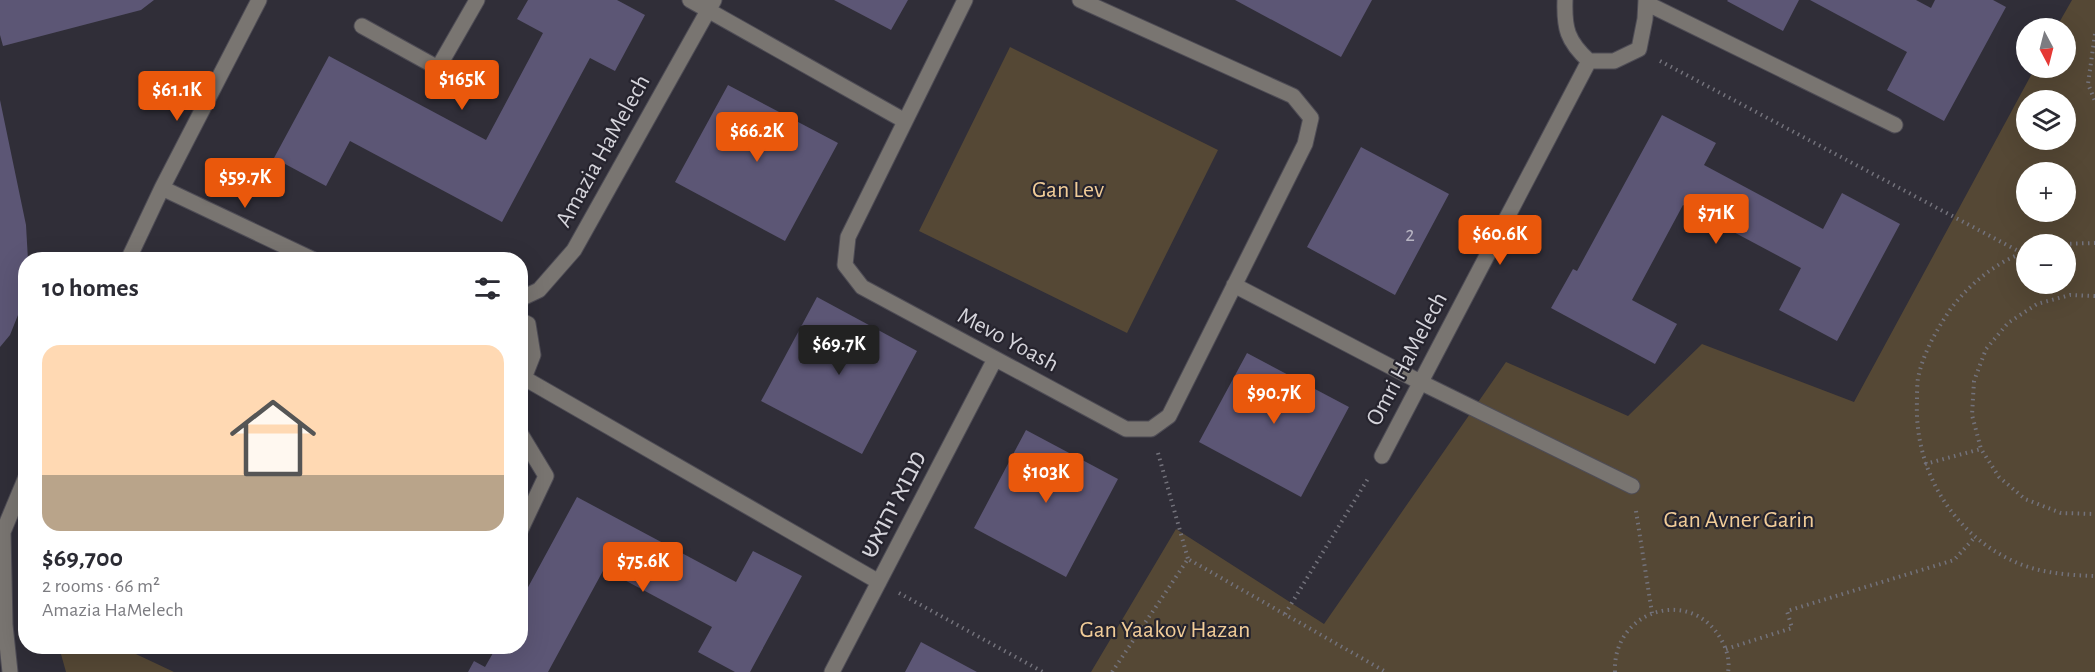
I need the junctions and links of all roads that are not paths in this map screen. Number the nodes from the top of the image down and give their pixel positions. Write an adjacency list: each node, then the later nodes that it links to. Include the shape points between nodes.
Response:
1 (258, 0): 13 (street)
2 (477, 0): 9 (street, via 438,68)
3 (690, 0): 8 (street)
4 (965, 0): 11 (street)
5 (1080, 0): 16 (street, via 1293,96 1311,118 1305,144)
6 (1565, 0): 10 (street, via 1564,24 1575,49)
7 (1646, 2): 10 (street, via 1639,49 1614,61); 12 (street)
8 (711, 5): 11 (street); 17 (street, Amazia HaMelech, via 574,250 539,290)
9 (362, 26)
10 (1589, 61): 22 (street, Omri HaMelech)
11 (905, 121): 19 (street, Mevo Yoash, via 848,237 845,265 862,287)
12 (1895, 126)
13 (162, 188): 14 (street); 15 (street)
14 (132, 252)
15 (297, 252)
16 (1234, 285): 19 (street, Mevo Yoash, via 1169,416 1151,429 1126,429); 22 (street)
17 (528, 295)
18 (528, 324): 20 (street, via 533,355)
19 (995, 359): 29 (street, מבוא יהואש)
20 (528, 366)
21 (528, 382): 29 (street)
22 (1420, 382): 24 (street, Omri HaMelech); 25 (street)
23 (528, 446): 27 (street, via 546,476)
24 (1382, 456)
25 (1632, 486)
26 (18, 495): 28 (street)
27 (528, 514)
28 (2, 531): 30 (street)
29 (879, 582): 31 (street, מבוא יהואש)
30 (10, 672)
31 (832, 672)

